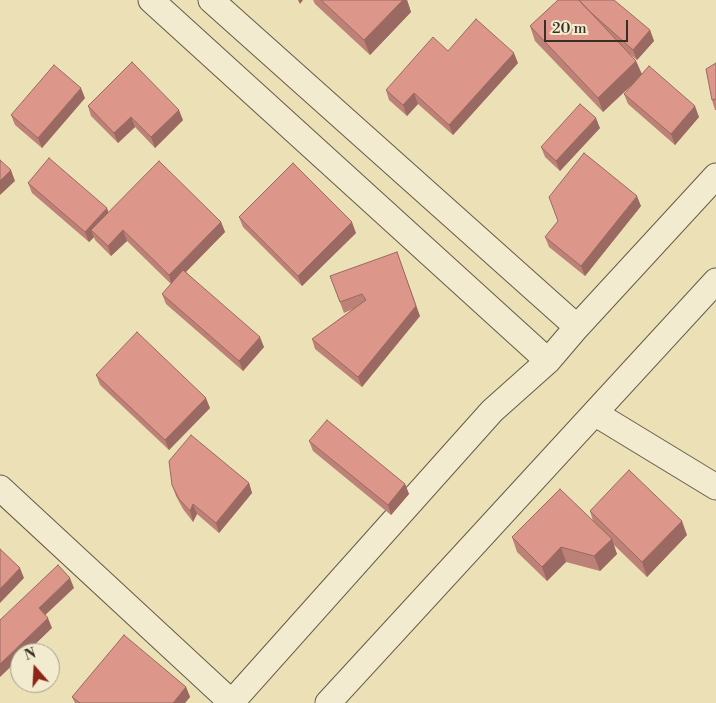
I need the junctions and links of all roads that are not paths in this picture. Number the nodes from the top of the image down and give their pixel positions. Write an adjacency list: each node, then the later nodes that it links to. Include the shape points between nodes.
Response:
1 (151, 0): 6 (street)
2 (211, 0): 5 (street)
3 (716, 176): 5 (street)
4 (716, 281): 7 (street)
5 (577, 327): 6 (street)
6 (548, 361): 10 (street, via 492,411)
7 (596, 414): 8 (street); 11 (street)
8 (716, 487)
9 (0, 488): 10 (street)
10 (231, 703)
11 (328, 703)

